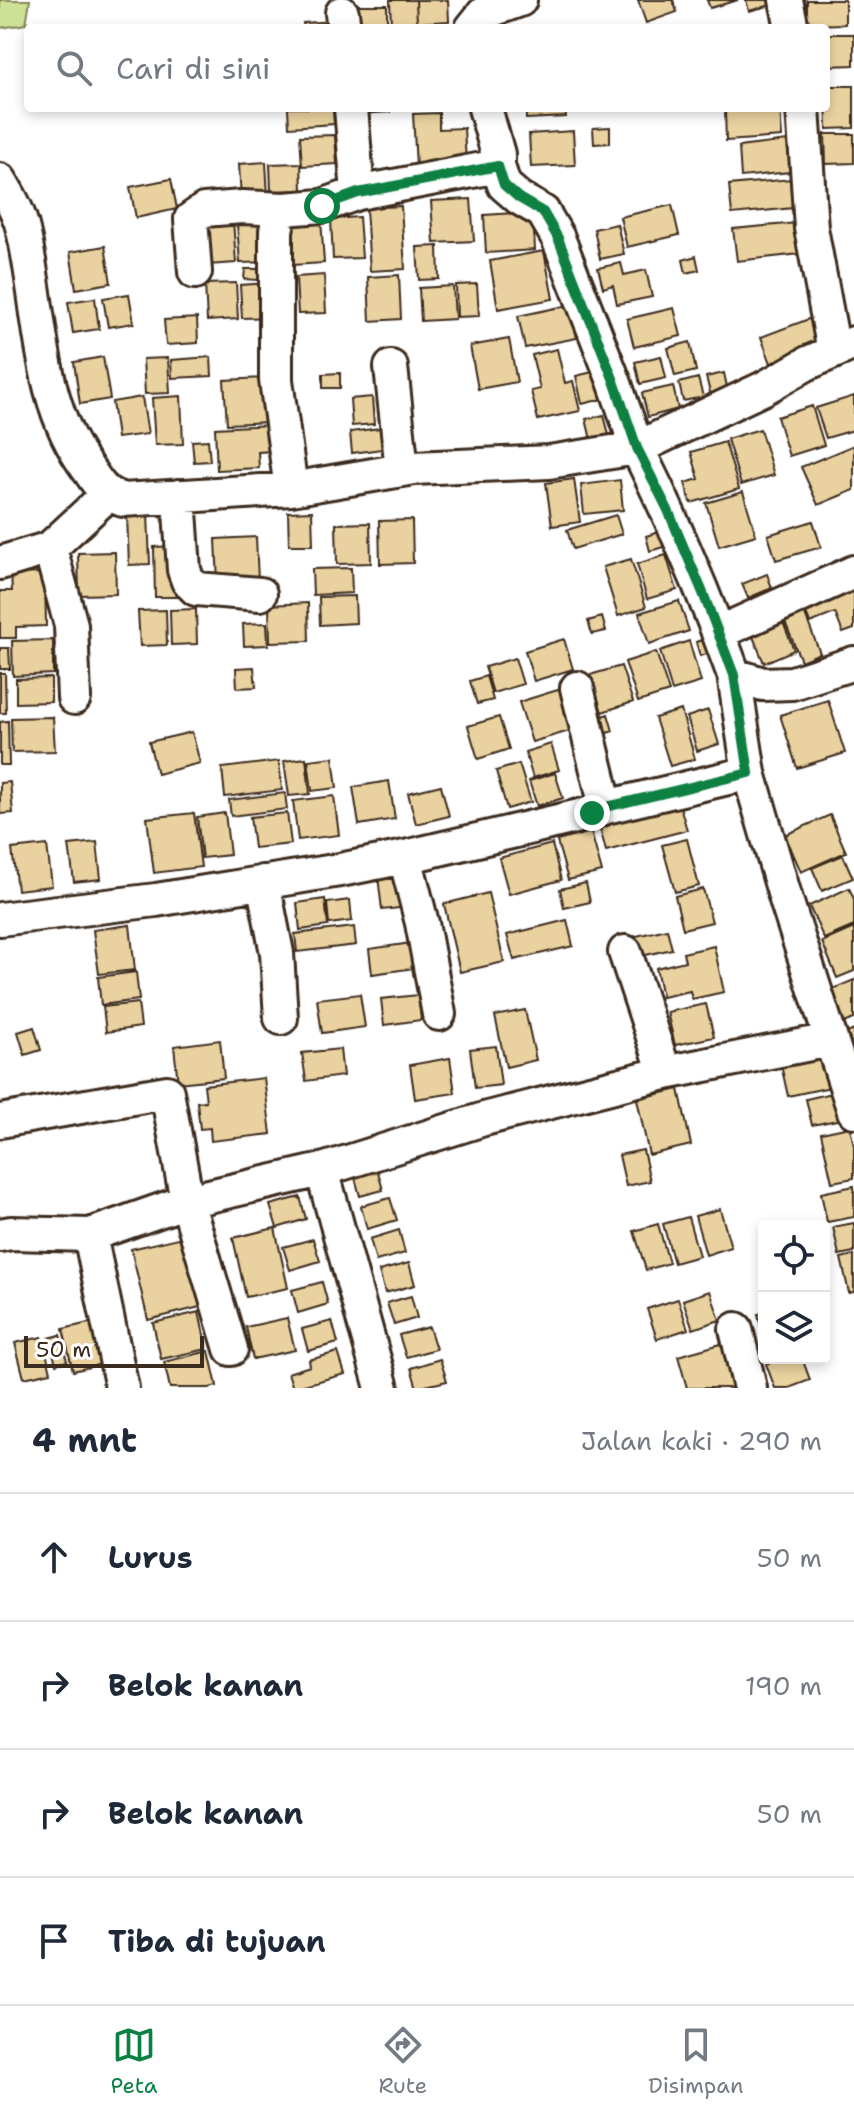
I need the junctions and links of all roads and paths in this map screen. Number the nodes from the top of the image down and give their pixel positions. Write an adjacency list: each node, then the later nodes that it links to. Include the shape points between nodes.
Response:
1 (520, 0): 3 (street, via 484,13)
2 (786, 0): 4 (street)
3 (475, 24)
4 (791, 24)
5 (351, 112): 10 (street)
6 (486, 112): 8 (street)
7 (803, 112): 13 (street, via 811,228)
8 (498, 166): 10 (street); 15 (street, via 504,185 543,212 558,238)
9 (0, 180): 18 (street, via 23,227 49,388 81,460)
10 (358, 193): 11 (street, via 322,206)
11 (284, 209): 12 (street, via 204,210 191,219); 17 (street, via 276,231 276,380)
12 (195, 272)
13 (844, 347): 15 (street)
14 (391, 367): 16 (street)
15 (637, 448): 16 (street, via 549,462); 24 (street)
16 (402, 470): 17 (street)
17 (291, 489): 19 (street)
18 (107, 495): 19 (street, via 123,500); 20 (street)
19 (179, 496): 23 (street, via 188,581 196,589)
20 (50, 548): 21 (street); 28 (street, via 71,625)
21 (0, 563)
22 (854, 572): 24 (street)
23 (260, 594)
24 (718, 633): 26 (street)
25 (854, 663): 26 (street, via 792,683 763,684)
26 (734, 675): 29 (street)
27 (577, 688): 30 (street)
28 (74, 698)
29 (749, 773): 30 (street); 37 (street)
30 (606, 807): 31 (street)
31 (405, 857): 32 (street); 35 (street)
32 (263, 882): 33 (street); 36 (street, via 277,953)
33 (0, 919)
34 (625, 952): 38 (street)
35 (439, 1014)
36 (281, 1018)
37 (830, 1040): 38 (street); 39 (street)
38 (665, 1073): 41 (street, via 484,1119)
39 (854, 1111)
40 (0, 1121): 42 (street, via 167,1092)
41 (322, 1170): 42 (street); 48 (street)
42 (187, 1201): 44 (street); 46 (street)
43 (0, 1235): 44 (street)
44 (90, 1235): 47 (street)
45 (736, 1329): 49 (street)
46 (231, 1349)
47 (122, 1388)
48 (382, 1388)
49 (750, 1388)

